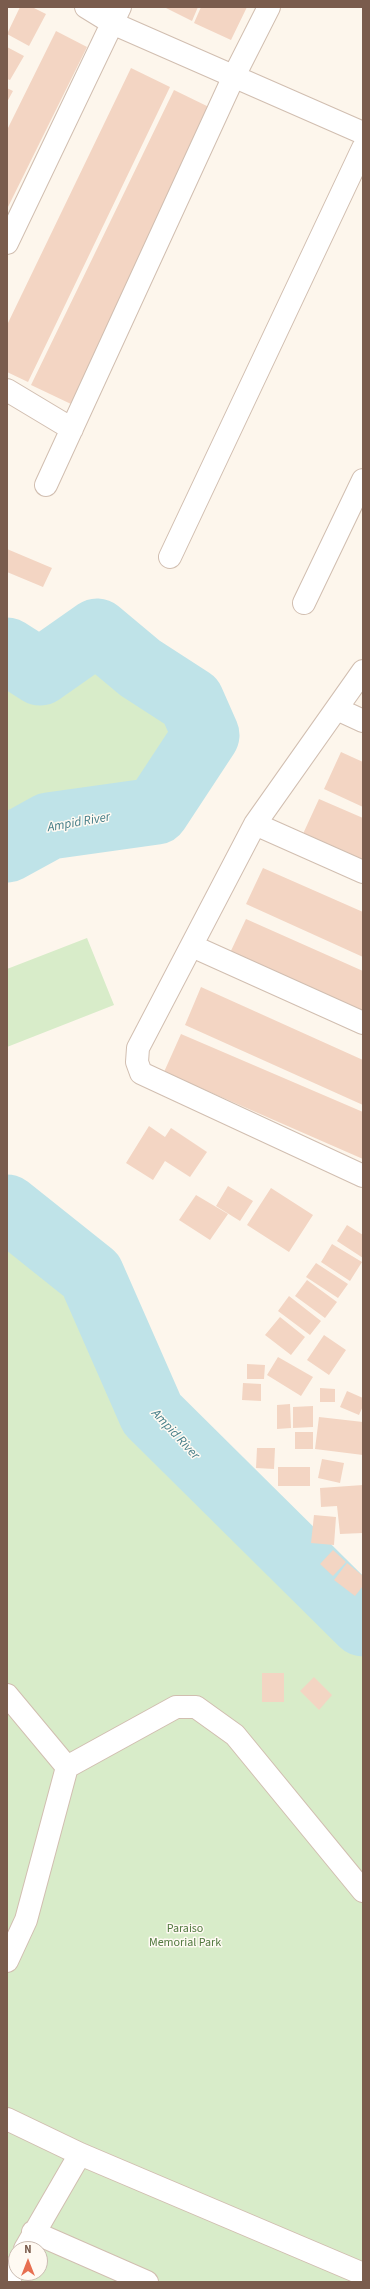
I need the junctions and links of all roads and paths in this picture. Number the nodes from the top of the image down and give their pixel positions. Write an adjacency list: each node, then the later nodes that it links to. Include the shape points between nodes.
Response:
1 (86, 7): 3 (street)
2 (269, 7): 4 (street)
3 (116, 15): 4 (street); 7 (street)
4 (234, 76): 5 (street); 9 (street)
5 (363, 133)
6 (363, 148): 12 (street)
7 (7, 244)
8 (7, 390): 9 (street)
9 (72, 429): 11 (street)
10 (363, 480): 13 (street)
11 (46, 485)
12 (170, 557)
13 (304, 603)
14 (363, 671): 15 (street)
15 (336, 709): 16 (street); 17 (street)
16 (363, 721)
17 (255, 824): 18 (street); 19 (street)
18 (363, 872)
19 (192, 946): 20 (street); 21 (street, via 138,1048 137,1062 141,1073)
20 (363, 1023)
21 (363, 1176)
22 (7, 1695): 23 (street)
23 (67, 1767): 24 (street, via 176,1707 196,1706 235,1735); 25 (street, via 26,1920)
24 (363, 1891)
25 (7, 1961)
26 (7, 2119): 27 (street)
27 (80, 2154): 28 (street); 29 (street)
28 (29, 2240): 30 (street)
29 (363, 2274)
30 (147, 2282)

